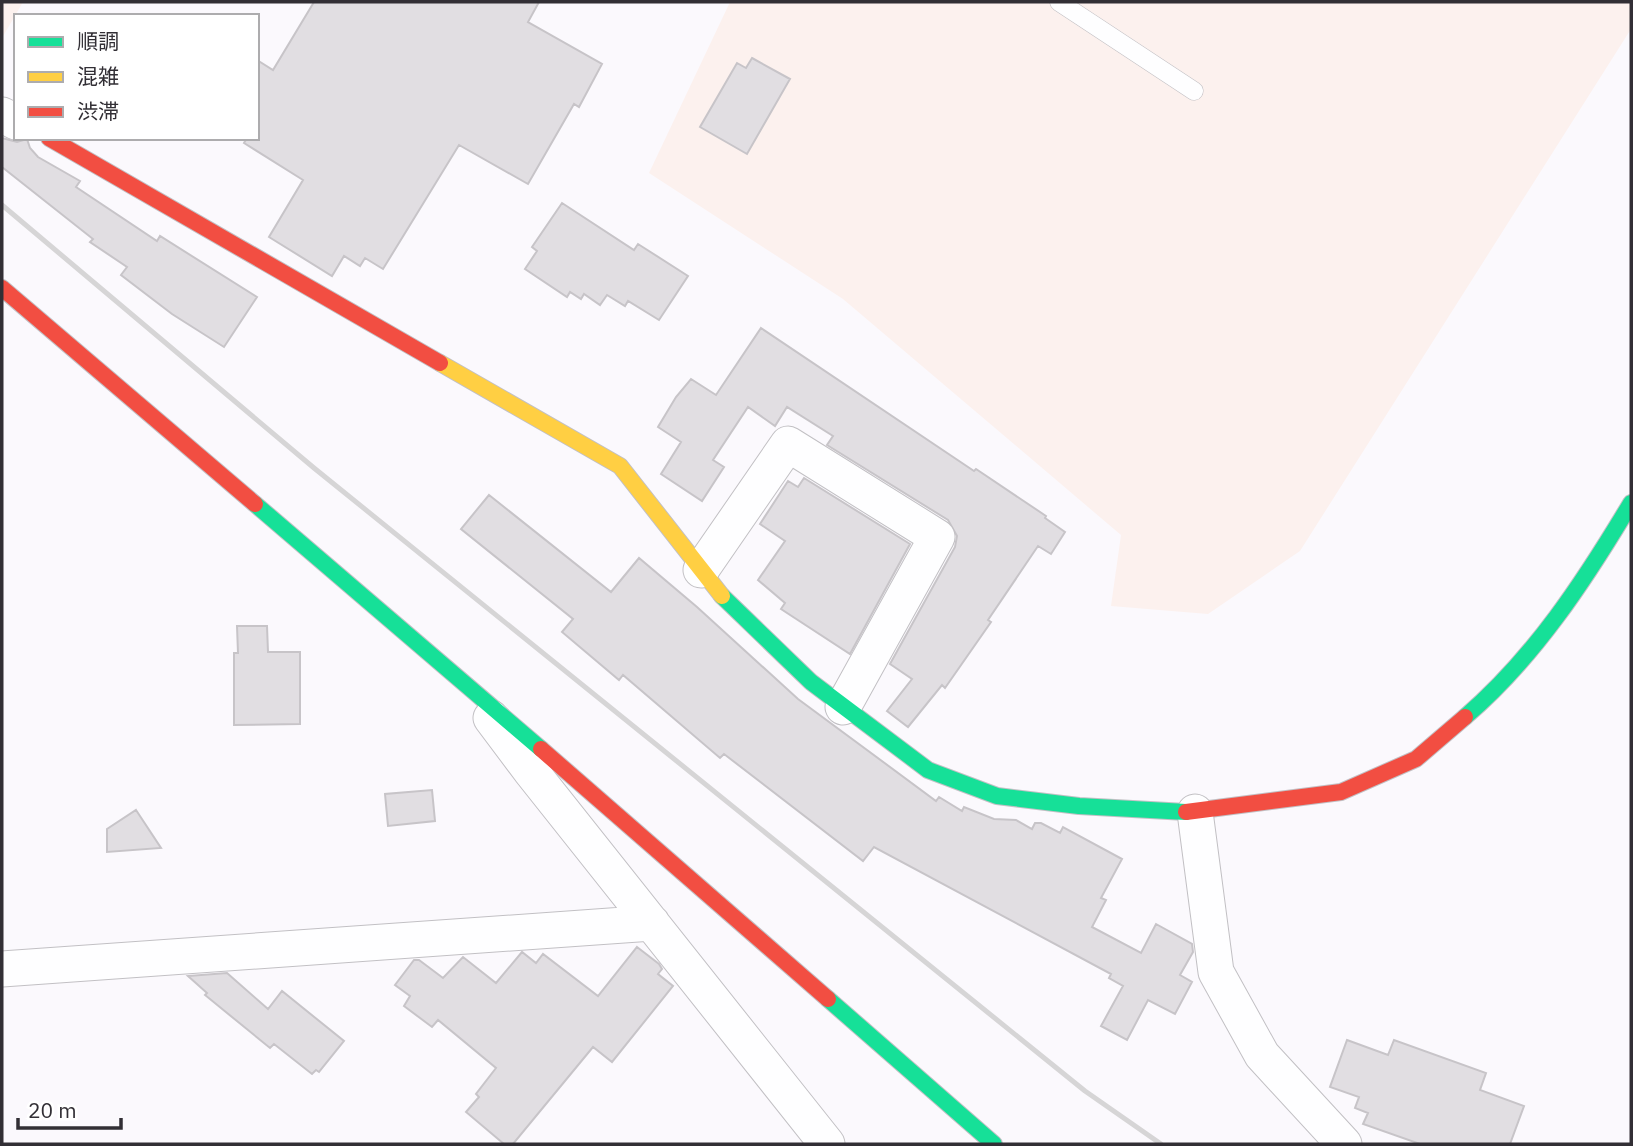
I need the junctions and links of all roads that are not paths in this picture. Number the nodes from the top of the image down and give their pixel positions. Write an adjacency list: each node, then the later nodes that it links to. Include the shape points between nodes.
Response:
1 (1059, 2): 2 (lane)
2 (1194, 92)
3 (52, 140): 6 (street, via 620,466)
4 (2, 288): 7 (street)
5 (1631, 503): 9 (street, via 1594,565 1532,649 1477,707 1416,760 1341,792)
6 (701, 570): 8 (street, via 724,599); 8 (street, via 788,444 937,537)
7 (467, 684): 10 (street); 13 (street)
8 (843, 707): 9 (street, via 928,770 997,796)
9 (1195, 812): 14 (street, via 1216,972 1262,1055)
10 (652, 923): 11 (street); 12 (street)
11 (2, 969)
12 (827, 1144)
13 (994, 1144)
14 (1344, 1144)

